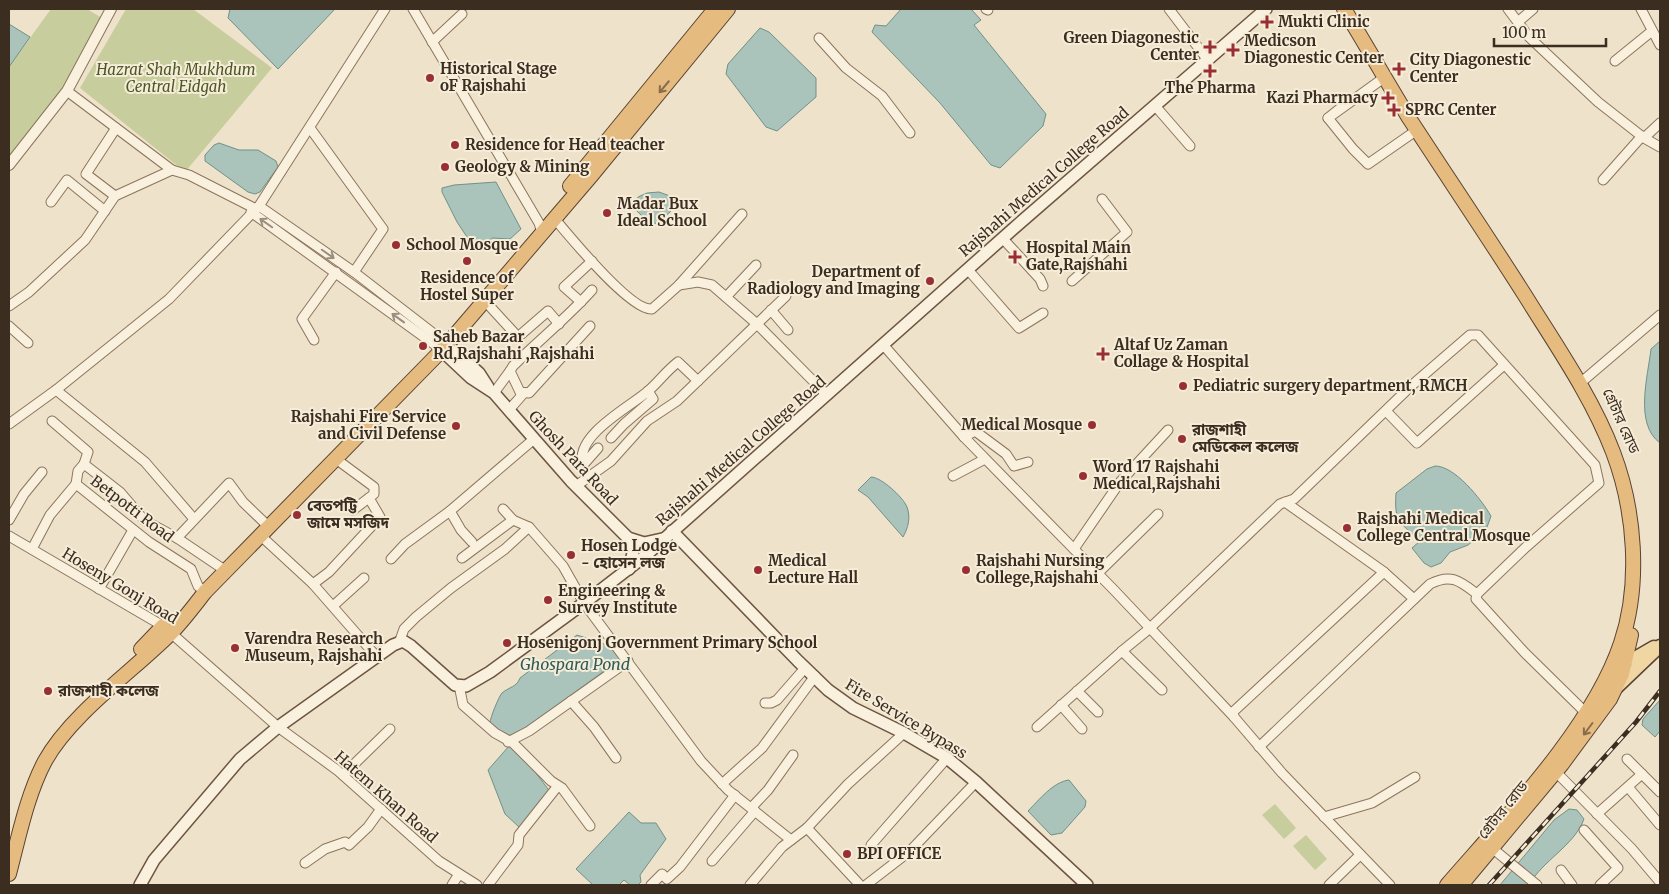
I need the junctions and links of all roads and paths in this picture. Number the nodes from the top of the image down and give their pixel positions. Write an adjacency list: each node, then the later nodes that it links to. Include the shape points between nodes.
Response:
1 (111, 9): 23 (street)
2 (384, 9): 27 (street)
3 (413, 9): 18 (street)
4 (715, 9): 44 (highway)
5 (728, 9): 43 (highway, one-way to 43)
6 (1169, 9): 20 (street)
7 (1266, 9): 20 (main road, Rajshahi Medical College Road)
8 (1271, 9): 24 (main road, Rajshahi Medical College Road)
9 (1344, 9): 22 (highway, গ্রেটার রোড)
10 (1353, 9): 22 (highway, গ্রেটার রোড)
11 (1508, 9): 15 (street)
12 (1534, 9): 15 (street)
13 (1641, 9): 16 (street)
14 (462, 14): 18 (street)
15 (1519, 21): 30 (street, via 1529,38 1591,96)
16 (1652, 31): 19 (street); 21 (street)
17 (819, 38): 29 (street, via 846,68 882,96)
18 (432, 42): 44 (street)
19 (1660, 45)
20 (1207, 59): 80 (main road, Rajshahi Medical College Road)
21 (1615, 61)
22 (1391, 84): 28 (highway, গ্রেটার রোড); 28 (street, via 1348,102 1328,118 1368,164); 39 (highway, গ্রেটার রোড)
23 (67, 91): 26 (street); 33 (street)
24 (1157, 108): 31 (street); 45 (main road, Rajshahi Medical College Road)
25 (1660, 123): 30 (street)
26 (116, 128): 34 (street); 36 (street, via 86,174)
27 (310, 128): 40 (street); 49 (street, via 383,229)
28 (1418, 130): 39 (highway, গ্রেটার রোড)
29 (910, 133)
30 (1643, 137): 32 (street); 35 (street)
31 (1190, 146)
32 (1660, 147)
33 (9, 164)
34 (172, 170): 36 (street); 40 (street, via 190,175)
35 (1602, 180)
36 (114, 196): 41 (street)
37 (1102, 200): 51 (street, via 1127,232)
38 (51, 202): 41 (street, via 67,180)
39 (1468, 203): 69 (highway, গ্রেটার রোড)
40 (255, 209): 48 (street, one-way to 40); 49 (street, one-way to 49); 77 (street, via 169,298)
41 (105, 211): 59 (street, via 85,240 29,292)
42 (742, 214): 52 (street)
43 (554, 219): 44 (highway); 46 (street)
44 (540, 228): 57 (highway); 71 (highway)
45 (1005, 242): 50 (main road, Rajshahi Medical College Road); 53 (street)
46 (592, 261): 52 (street, via 634,302 647,310); 58 (street, via 564,287)
47 (756, 265): 56 (street)
48 (336, 272): 68 (street, via 302,319); 71 (street, one-way to 48)
49 (354, 272): 71 (street)
50 (970, 272): 61 (street, via 1019,328); 72 (main road, Rajshahi Medical College Road)
51 (1072, 281)
52 (679, 285): 56 (street, via 712,284)
53 (1043, 286)
54 (592, 290): 58 (street)
55 (786, 296): 60 (street)
56 (726, 297): 64 (street)
57 (484, 300): 63 (street, via 518,337 548,311); 71 (highway)
58 (581, 302): 63 (street)
59 (9, 306)
60 (771, 310): 64 (street); 67 (street)
61 (1043, 313)
62 (1660, 314): 76 (street)
63 (559, 324): 74 (street)
64 (757, 324): 75 (street); 80 (street)
65 (9, 326): 70 (street)
66 (590, 326): 79 (street, via 542,381 529,393)
67 (788, 330)
68 (314, 340)
69 (1556, 340): 76 (highway, গ্রেটার রোড); 141 (highway, গ্রেটার রোড, via 1613,453 1628,507 1632,544 1631,592 1626,628)
70 (28, 343)
71 (441, 347): 81 (main road, Ghosh Para Road, via 479,373); 91 (highway)
72 (886, 348): 87 (street); 112 (main road, Rajshahi Medical College Road)
73 (1504, 365): 83 (street, via 1478,335 1470,335); 83 (street, via 1417,443); 128 (street, via 1595,465 1598,483)
74 (510, 371): 79 (street); 81 (street)
75 (698, 380): 78 (street, via 678,362); 98 (street, via 677,401 647,421 611,462)
76 (1585, 380): 140 (highway, গ্রেটার রোড, via 1618,447 1633,500 1639,584)
77 (56, 390): 85 (street); 105 (street, via 146,462)
78 (648, 392): 88 (street, via 653,399); 90 (street, via 592,436 581,454 583,465)
79 (522, 394): 82 (street)
80 (827, 395): 112 (main road, Rajshahi Medical College Road)
81 (493, 396): 82 (main road, Ghosh Para Road)
82 (509, 410): 89 (main road, Ghosh Para Road)
83 (1386, 411): 100 (street, via 1300,494)
84 (52, 421): 94 (street, via 88,452)
85 (9, 424)
86 (1168, 430): 117 (street, via 1120,482)
87 (964, 437): 92 (street); 93 (street, via 975,431 1006,454 1014,466)
88 (611, 438)
89 (534, 439): 98 (main road, Ghosh Para Road); 103 (street)
90 (598, 448)
91 (336, 459): 99 (street, via 374,487 374,494); 110 (highway)
92 (985, 459): 96 (street); 117 (street)
93 (1028, 462)
94 (84, 464): 97 (street, Betpotti Road, via 78,472); 113 (street, via 120,492 144,520)
95 (42, 472): 106 (street)
96 (952, 476)
97 (76, 484): 109 (street, Betpotti Road); 116 (street, via 50,515)
98 (576, 486): 114 (main road, Ghosh Para Road)
99 (369, 498): 102 (street); 125 (street, via 380,518)
100 (1285, 502): 122 (street); 133 (street)
101 (503, 509): 107 (street)
102 (353, 510)
103 (450, 512): 115 (street); 119 (street, via 405,544)
104 (1158, 514): 123 (street)
105 (194, 519): 110 (street, via 229,483); 113 (street)
106 (9, 520)
107 (513, 520): 108 (street); 118 (street)
108 (529, 527): 130 (street, via 563,566); 135 (street, via 506,549 416,617 404,629)
109 (133, 530): 126 (street); 127 (street, Betpotti Road, via 191,568 198,586)
110 (265, 531): 121 (highway); 125 (street)
111 (9, 536): 116 (street, Hoseny Gonj Road)
112 (669, 536): 114 (main road, Ghosh Para Road, via 640,543); 120 (main road); 142 (main road, Fire Service Bypass)
113 (177, 538): 121 (street)
114 (628, 538): 120 (main road, via 633,553)
115 (472, 542)
116 (32, 549): 126 (street, Hoseny Gonj Road)
117 (1074, 549): 123 (street)
118 (462, 558)
119 (391, 559)
120 (629, 569): 130 (main road)
121 (226, 571): 127 (highway)
122 (1384, 572): 129 (street); 154 (street, via 1233,712)
123 (1098, 573): 133 (street)
124 (364, 578): 131 (street)
125 (314, 584): 131 (street)
126 (100, 589): 132 (street, Hoseny Gonj Road)
127 (206, 592): 132 (highway)
128 (1477, 594): 129 (street, via 1449,578 1430,584); 153 (street, via 1476,599 1525,653)
129 (1414, 599): 161 (street)
130 (584, 603): 139 (street); 145 (main road, via 490,672 466,686)
131 (333, 606): 138 (street)
132 (168, 629): 155 (street, Hoseny Gonj Road); 187 (highway, via 45,747 32,774); 192 (highway, via 59,741 46,760 22,823)
133 (1149, 629): 137 (street); 154 (street)
134 (1660, 642): 140 (main road)
135 (399, 643): 138 (main road); 145 (main road, via 411,646)
136 (1660, 646): 146 (main road)
137 (1122, 650): 147 (street); 148 (street)
138 (376, 656): 155 (main road)
139 (628, 661): 149 (street); 171 (street, via 681,737)
140 (1626, 661): 141 (main road); 146 (highway, গ্রেটার রোড)
141 (1612, 664): 144 (highway, গ্রেটার রোড)
142 (805, 668): 143 (main road, Fire Service Bypass); 150 (street, via 776,700)
143 (815, 676): 159 (main road, Fire Service Bypass, via 852,708); 171 (street, via 762,748)
144 (1603, 681): 146 (main road, via 1608,688); 153 (highway, গ্রেটার রোড)
145 (459, 685): 160 (street, via 463,705)
146 (1616, 689): 166 (highway, গ্রেটার রোড, one-way to 166)
147 (1162, 690)
148 (1077, 691): 151 (street); 152 (street)
149 (571, 701): 160 (street); 163 (street)
150 (765, 703)
151 (1061, 706): 156 (street); 157 (street)
152 (1098, 712)
153 (1586, 713): 209 (highway, গ্রেটার রোড, via 1548,764)
154 (1234, 717): 161 (street)
155 (278, 727): 168 (street, Hatem Khan Road); 198 (main road, via 240,759 154,860)
156 (1036, 727)
157 (1082, 728)
158 (390, 729): 168 (street)
159 (904, 733): 164 (main road, Fire Service Bypass); 182 (street, via 848,784)
160 (508, 742): 173 (street, via 513,743)
161 (1259, 747): 179 (street)
162 (793, 755): 177 (street)
163 (616, 758)
164 (947, 758): 170 (main road, Fire Service Bypass); 185 (street)
165 (1627, 759): 167 (street)
166 (1555, 772): 178 (street); 186 (highway, গ্রেটার রোড)
167 (1642, 774): 172 (street); 174 (street)
168 (343, 775): 176 (street, Hatem Khan Road)
169 (1415, 777): 179 (street, via 1372,803)
170 (976, 782): 205 (street, via 910,851); 206 (main road, Fire Service Bypass)
171 (722, 784): 175 (street)
172 (1628, 786): 178 (street); 180 (street)
173 (557, 787): 181 (street, via 562,788); 201 (street, via 519,835 518,845)
174 (1660, 792)
175 (735, 796): 177 (street); 202 (street, via 680,866 667,879 662,874)
176 (381, 809): 190 (street, via 349,845 345,842 324,849); 193 (street, Hatem Khan Road, via 439,861)
177 (753, 809): 184 (street); 189 (street)
178 (1598, 814): 194 (street)
179 (1324, 817): 188 (street)
180 (1660, 825)
181 (590, 826)
182 (807, 828): 184 (street); 204 (street)
183 (1584, 830): 197 (street, via 1618,868)
184 (791, 840): 203 (street, via 763,867)
185 (871, 845)
186 (1492, 848): 196 (highway, গ্রেটার রোড); 210 (street)
187 (9, 849)
188 (1360, 855): 195 (street); 208 (street)
189 (712, 861)
190 (304, 863)
191 (1561, 870): 211 (street)
192 (9, 874)
193 (459, 874): 199 (street); 200 (street, Hatem Khan Road)
194 (1658, 876)
195 (1339, 881): 207 (street)
196 (1466, 883)
197 (1604, 884)
198 (140, 885)
199 (452, 885)
200 (477, 885)
201 (488, 885)
202 (651, 885)
203 (750, 885)
204 (860, 885)
205 (866, 885)
206 (1087, 885)
207 (1329, 885)
208 (1390, 885)
209 (1447, 885)
210 (1537, 885)
211 (1572, 885)

